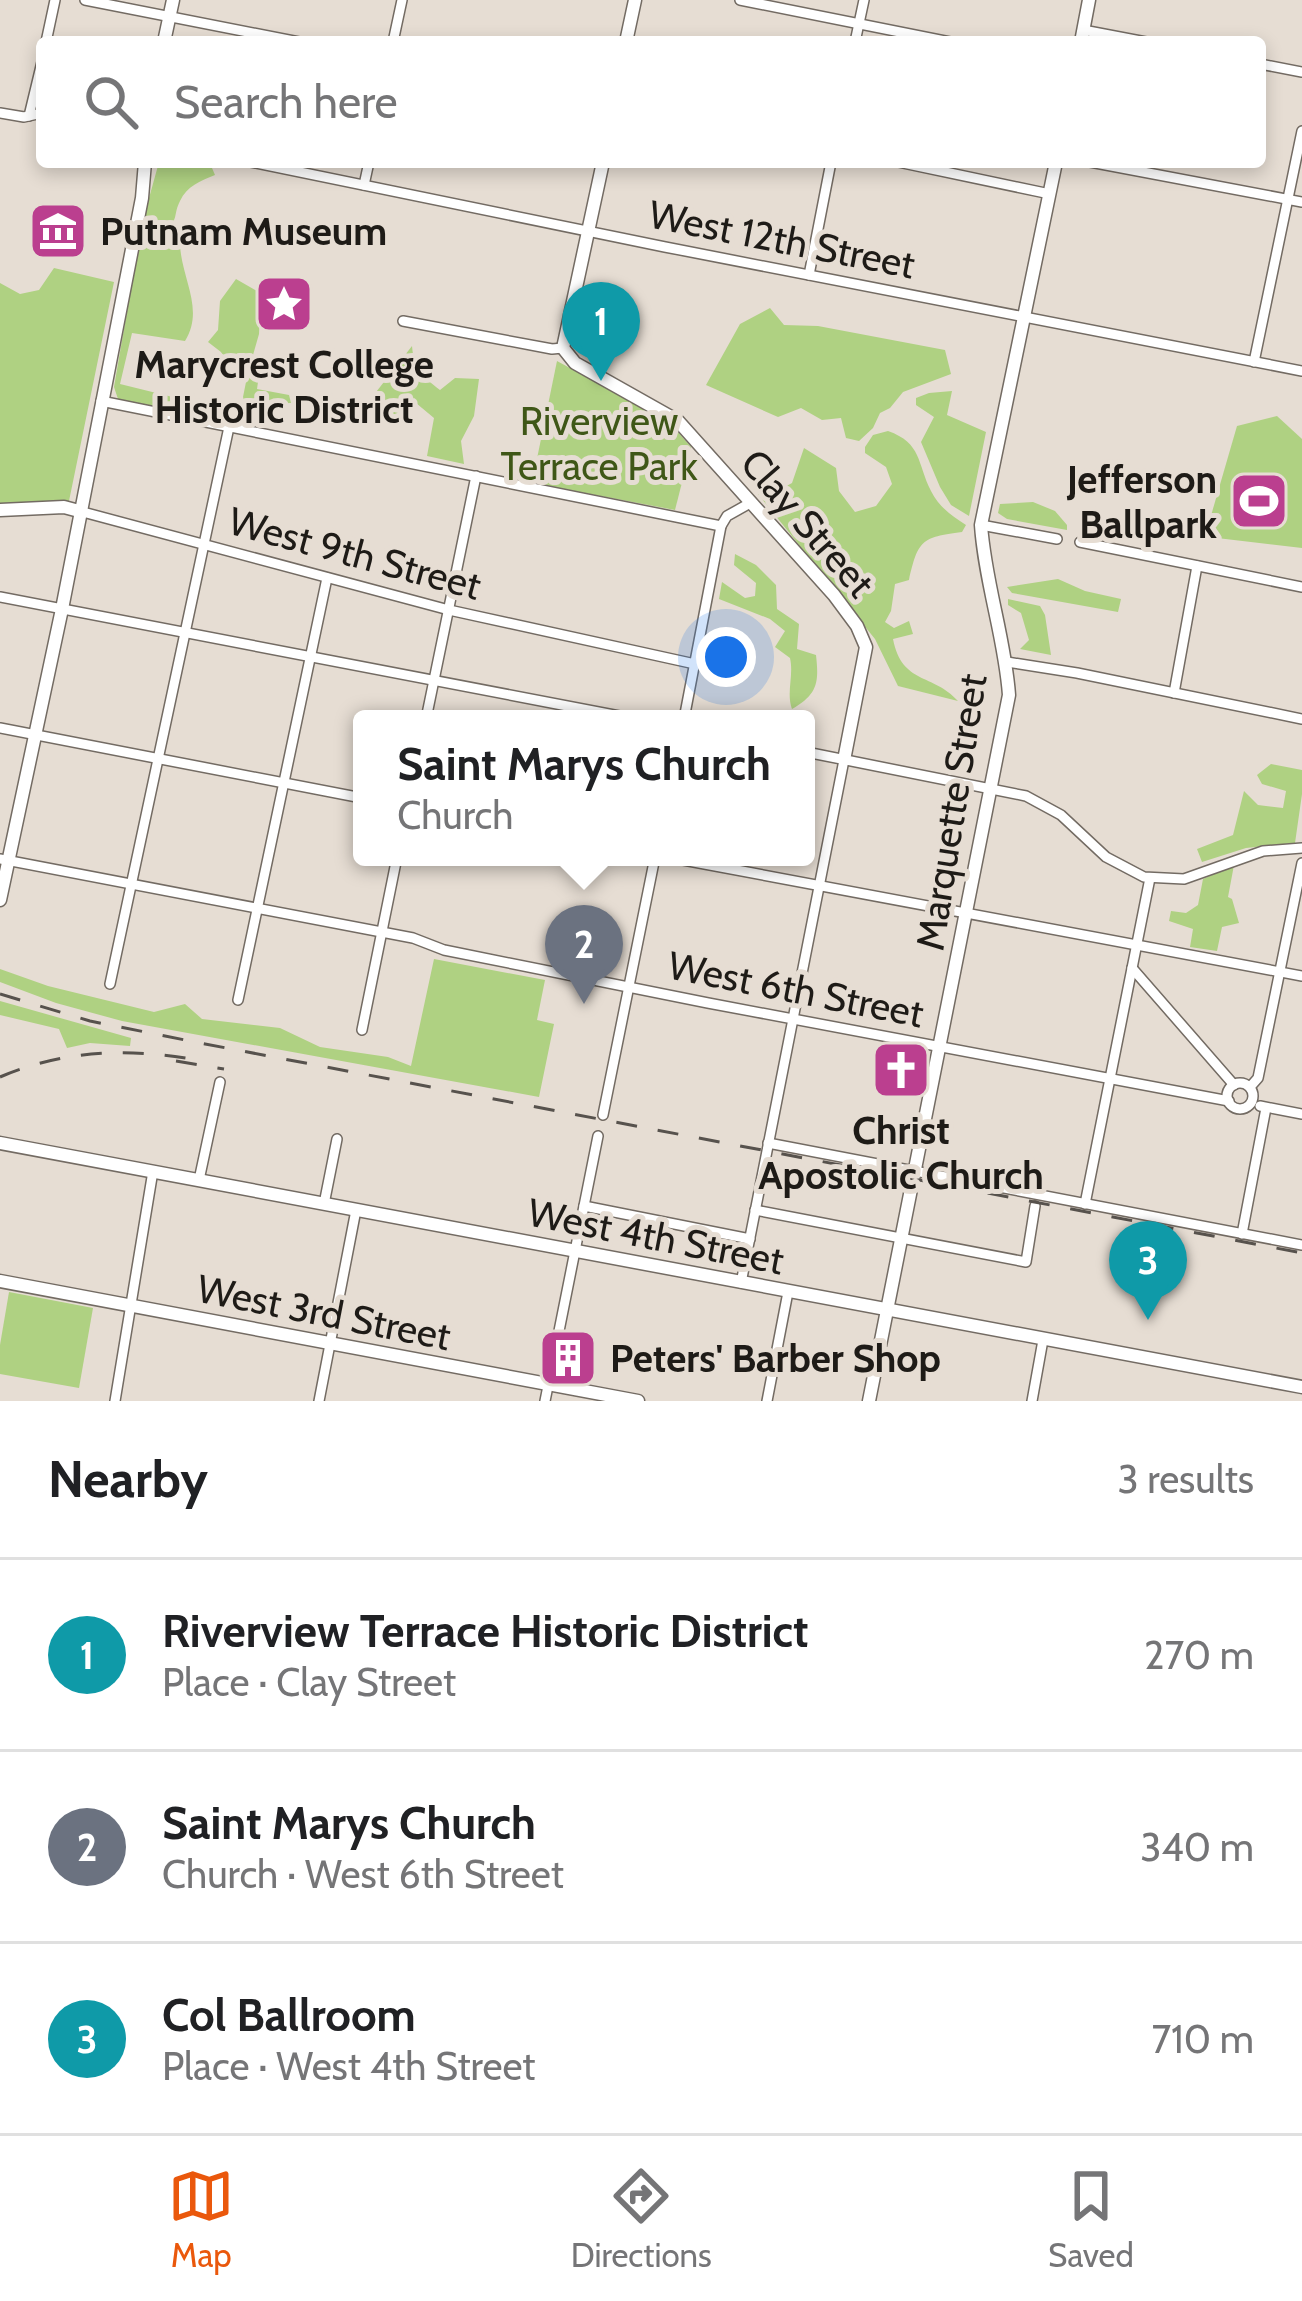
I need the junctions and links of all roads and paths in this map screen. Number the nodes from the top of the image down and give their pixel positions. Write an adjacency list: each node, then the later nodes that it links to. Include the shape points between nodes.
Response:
1 (55, 0): 11 (street)
2 (85, 0): 9 (street)
3 (173, 0): 9 (main road)
4 (402, 0): 14 (street)
5 (634, 0): 15 (main road)
6 (740, 0): 10 (street)
7 (864, 0): 10 (street)
8 (1089, 0): 18 (main road)
9 (170, 17): 12 (main road); 13 (street)
10 (859, 24): 16 (street); 17 (street)
11 (47, 36)
12 (165, 36)
13 (268, 36)
14 (394, 36)
15 (627, 36)
16 (856, 36)
17 (920, 36)
18 (1082, 36)
19 (1266, 65): 20 (street)
20 (1302, 72)
21 (36, 97): 24 (street)
22 (0, 113): 24 (street)
23 (36, 114): 24 (street)
24 (28, 116)
25 (1302, 131): 36 (street)
26 (144, 168): 45 (main road)
27 (280, 168): 34 (street, West 12th Street)
28 (368, 168): 34 (street)
29 (603, 168): 38 (main road)
30 (830, 168): 39 (street)
31 (926, 168): 35 (street)
32 (1056, 168): 35 (main road, Marquette Street)
33 (1121, 168): 36 (street)
34 (364, 185): 38 (street, West 12th Street)
35 (1050, 194): 40 (main road, Marquette Street)
36 (1288, 200): 37 (street); 43 (street)
37 (1302, 202)
38 (589, 230): 39 (street, West 12th Street); 42 (main road)
39 (809, 275): 40 (street, West 12th Street)
40 (1024, 317): 43 (street, West 12th Street); 51 (main road, Marquette Street)
41 (403, 321): 42 (street, Clay Street)
42 (563, 348): 48 (main road, Clay Street, via 678,421)
43 (1254, 362): 44 (street, West 12th Street)
44 (1302, 371)
45 (101, 401): 46 (street); 50 (main road)
46 (229, 427): 47 (street); 55 (street)
47 (476, 476): 52 (street); 61 (street)
48 (752, 502): 52 (street); 76 (main road, Clay Street, via 864,640)
49 (0, 510): 50 (main road, West 9th Street)
50 (79, 511): 55 (street, West 9th Street); 60 (main road)
51 (981, 525): 53 (street); 64 (main road, Marquette Street)
52 (721, 526): 65 (street)
53 (1057, 539)
54 (1080, 542): 56 (street)
55 (205, 545): 57 (street, West 9th Street); 62 (street)
56 (1197, 566): 58 (street); 67 (street)
57 (327, 578): 61 (street, West 9th Street); 63 (street)
58 (1302, 587)
59 (0, 597): 60 (street)
60 (62, 609): 62 (street); 73 (main road)
61 (449, 610): 65 (street, West 9th Street); 66 (street)
62 (186, 633): 63 (street); 75 (street)
63 (310, 658): 66 (street); 77 (street)
64 (1007, 662): 67 (street); 78 (main road, Marquette Street, via 1009,695)
65 (695, 664): 70 (street)
66 (434, 682): 68 (street); 69 (street)
67 (1174, 693): 71 (street)
68 (429, 710)
69 (585, 710)
70 (686, 710)
71 (1302, 719)
72 (0, 728): 73 (street)
73 (35, 734): 75 (street); 81 (main road)
74 (815, 754): 76 (street)
75 (159, 759): 77 (street); 87 (street)
76 (844, 760): 78 (street); 88 (street)
77 (284, 782): 79 (street); 90 (street)
78 (991, 789): 86 (street, via 1061,815 1106,857); 91 (main road, Marquette Street)
79 (353, 795)
80 (1302, 848): 86 (street, via 1263,851 1184,879)
81 (4, 860): 87 (street, West 6th Street); 89 (main road)
82 (1302, 863): 95 (street)
83 (395, 866): 92 (street)
84 (653, 866): 98 (street)
85 (714, 866): 88 (street)
86 (1150, 878): 93 (street)
87 (133, 884): 90 (street, West 6th Street); 97 (street)
88 (819, 886): 91 (street); 100 (street)
89 (0, 900)
90 (257, 908): 92 (street, West 6th Street); 99 (street)
91 (967, 914): 93 (street); 102 (main road, Marquette Street)
92 (382, 932): 98 (street, West 6th Street); 101 (street)
93 (1136, 945): 94 (street); 95 (street)
94 (1132, 968): 103 (street); 105 (street)
95 (1280, 972): 96 (street); 106 (street)
96 (1302, 976)
97 (110, 984)
98 (629, 987): 100 (street, West 6th Street); 111 (street)
99 (238, 1000)
100 (793, 1018): 102 (street, West 6th Street); 115 (street)
101 (362, 1030)
102 (941, 1047): 103 (street, West 6th Street); 117 (main road, Marquette Street)
103 (1109, 1079): 107 (street, West 6th Street); 120 (street)
104 (220, 1082): 118 (street)
105 (1234, 1084): 106 (street); 107 (street)
106 (1250, 1087): 108 (street)
107 (1229, 1101): 108 (street)
108 (1250, 1104): 109 (street)
109 (1266, 1108): 110 (street); 125 (street)
110 (1302, 1114)
111 (603, 1115)
112 (598, 1136): 121 (street)
113 (337, 1138): 119 (street)
114 (0, 1143): 116 (main road, West 4th Street)
115 (769, 1143): 117 (street); 124 (street)
116 (153, 1171): 118 (main road, West 4th Street); 133 (street)
117 (916, 1171): 120 (street); 126 (main road, Marquette Street)
118 (199, 1180): 119 (main road, West 4th Street)
119 (324, 1204): 123 (main road, West 4th Street)
120 (1085, 1204): 125 (street)
121 (584, 1206): 127 (street); 129 (street)
122 (1035, 1206): 126 (street, via 1026,1262)
123 (356, 1210): 129 (main road, West 4th Street); 136 (street)
124 (755, 1210): 126 (street); 127 (street)
125 (1242, 1234): 128 (street)
126 (902, 1238): 134 (main road, Marquette Street)
127 (749, 1239): 131 (street)
128 (1302, 1244)
129 (575, 1251): 131 (main road, West 4th Street); 137 (street)
130 (0, 1281): 133 (main road, West 3rd Street)
131 (741, 1283): 132 (main road, West 4th Street)
132 (788, 1292): 134 (main road, West 4th Street); 143 (street)
133 (129, 1306): 136 (main road, West 3rd Street); 139 (street)
134 (886, 1310): 135 (main road, West 4th Street); 144 (main road, Marquette Street)
135 (1043, 1340): 138 (main road, West 4th Street); 145 (street)
136 (330, 1343): 137 (main road, West 3rd Street); 140 (street)
137 (548, 1384): 141 (street); 142 (main road, West 3rd Street)
138 (1302, 1387)
139 (115, 1401)
140 (319, 1401)
141 (545, 1401)
142 (638, 1401)
143 (767, 1401)
144 (869, 1401)
145 (1032, 1401)

